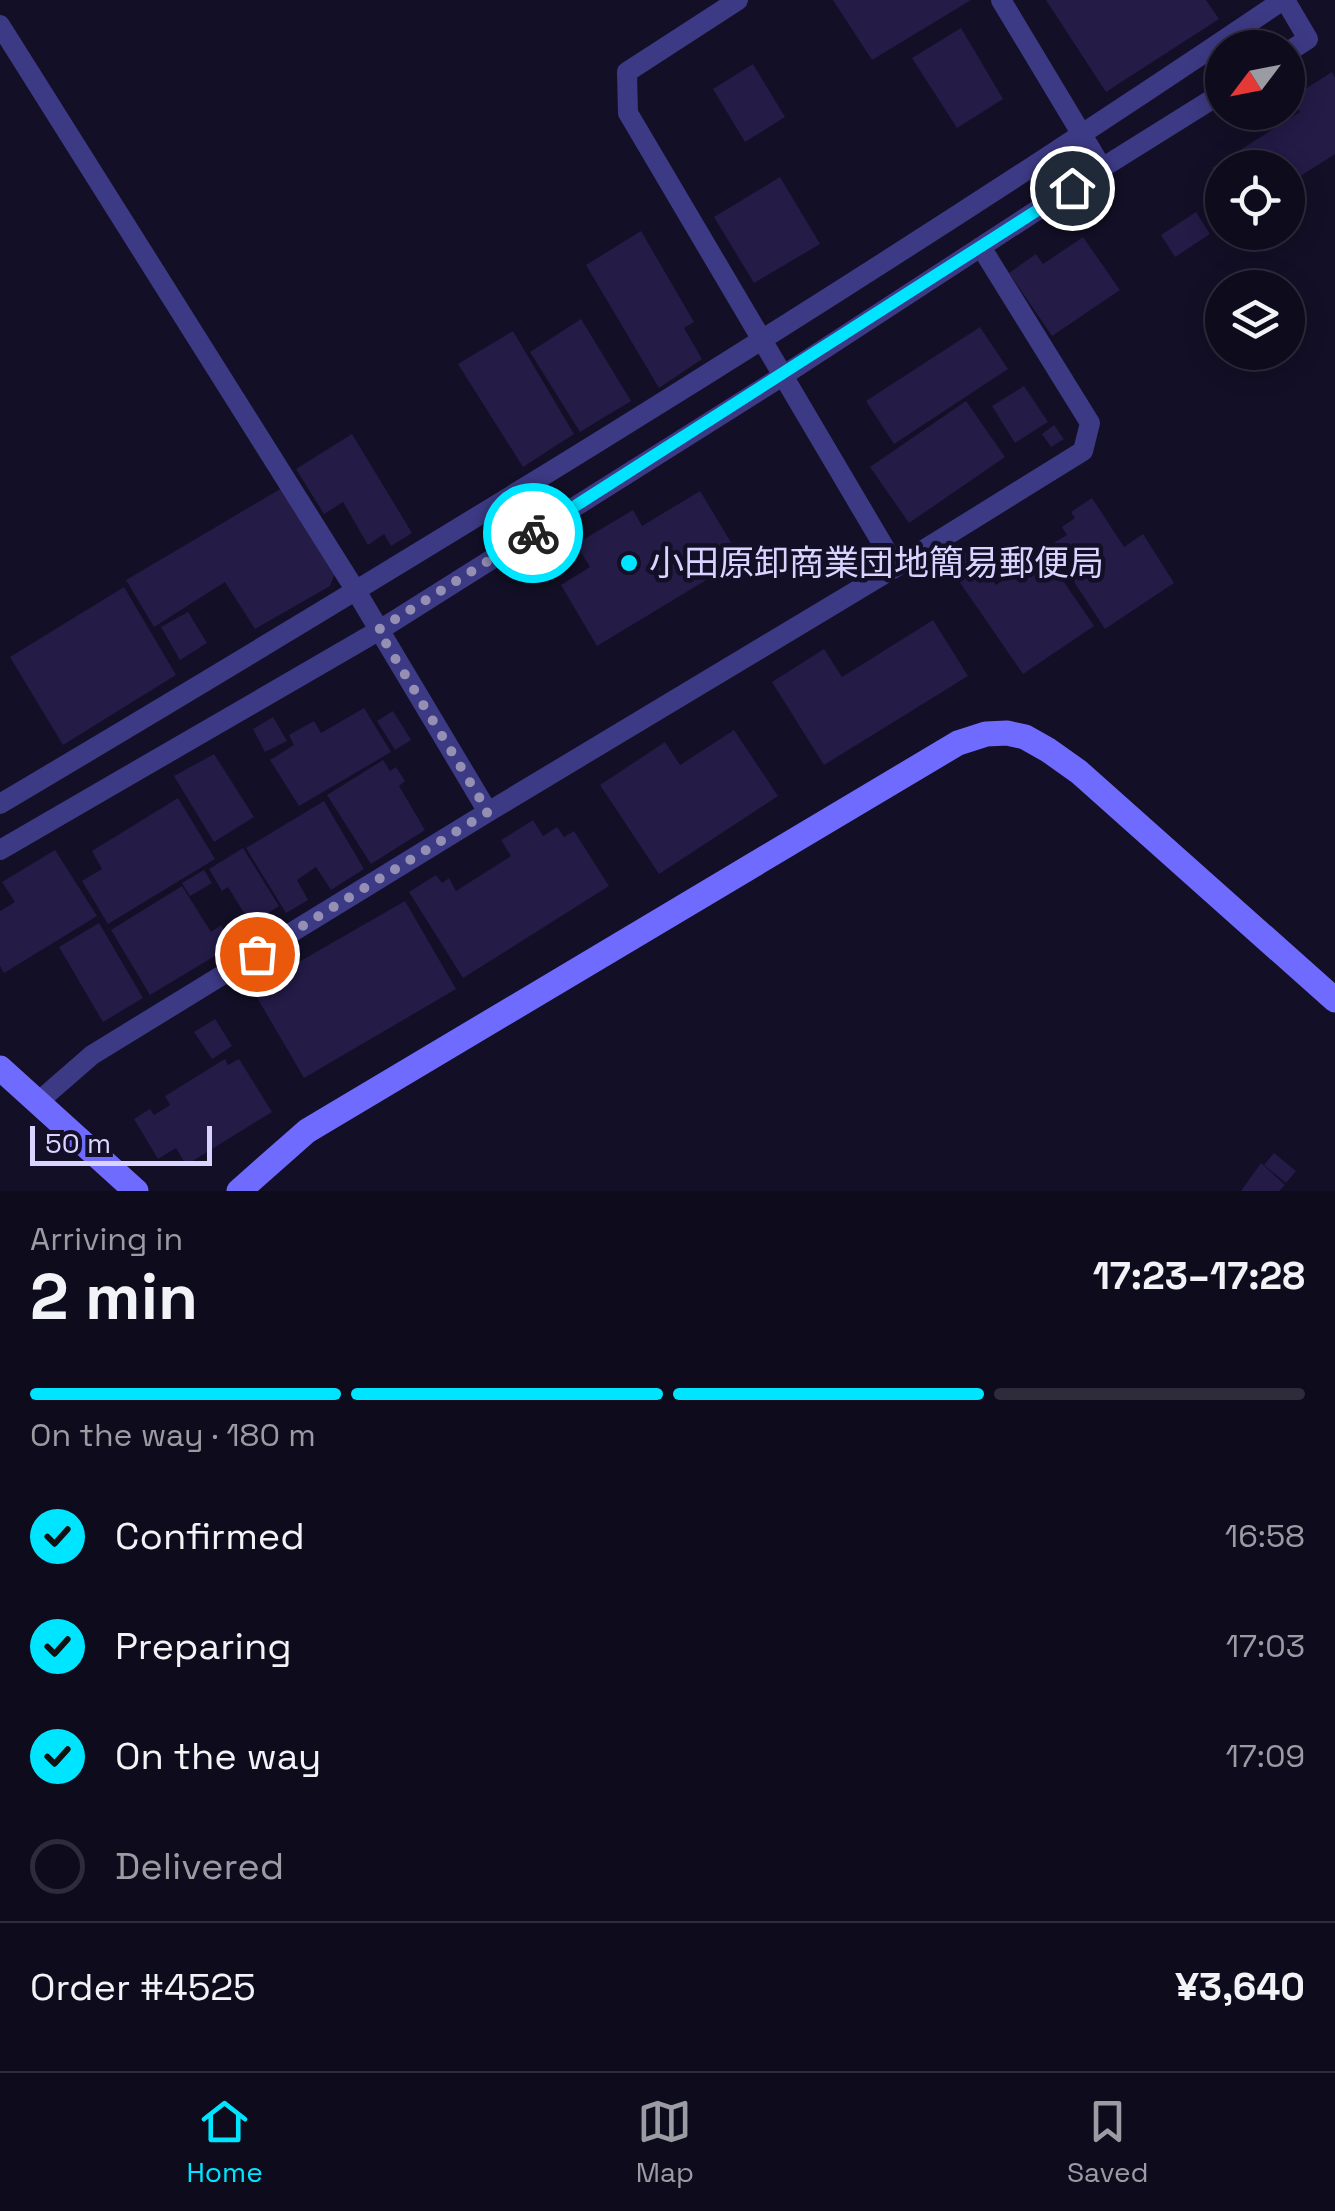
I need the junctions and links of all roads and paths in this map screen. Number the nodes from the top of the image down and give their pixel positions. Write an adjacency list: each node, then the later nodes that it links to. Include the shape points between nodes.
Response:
1 (738, 0): 10 (street, via 626,72 628,114)
2 (1001, 0): 7 (street)
3 (1284, 0): 5 (street); 7 (street)
4 (0, 25): 13 (street)
5 (1302, 30)
6 (1205, 103): 8 (street)
7 (1084, 135): 8 (street); 10 (street)
8 (1102, 168): 9 (street)
9 (981, 247): 11 (street); 12 (street, via 1090,423 1087,437 1083,451)
10 (763, 342): 11 (street); 13 (street)
11 (784, 375): 12 (street); 14 (street)
12 (896, 567): 16 (street)
13 (356, 592): 14 (street); 15 (street)
14 (378, 630): 16 (street); 17 (street)
15 (9, 799): 17 (street)
16 (488, 812): 21 (street, via 92,1055)
17 (36, 828): 18 (street)
18 (0, 850)
19 (1335, 1000): 23 (street, via 1079,772 1025,738 986,734 958,743 307,1132)
20 (0, 1068): 21 (street)
21 (38, 1102): 22 (street)
22 (136, 1191)
23 (239, 1191)

